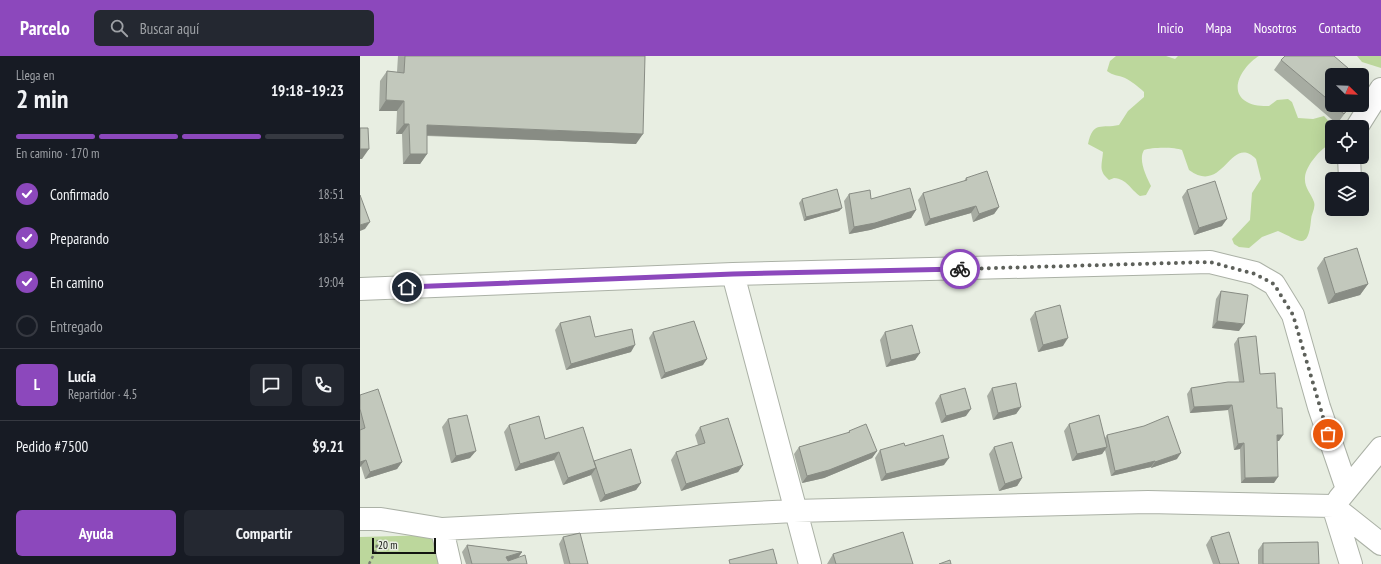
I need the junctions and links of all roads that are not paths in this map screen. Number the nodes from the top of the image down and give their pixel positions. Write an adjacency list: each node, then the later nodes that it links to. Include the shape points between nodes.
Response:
1 (1381, 89): 2 (street)
2 (1361, 120)
3 (733, 274): 4 (street); 6 (street, via 1210,262 1255,274 1274,284 1293,315 1319,407); 8 (street)
4 (360, 289)
5 (1381, 448): 6 (street)
6 (1347, 489): 7 (street)
7 (1333, 506): 8 (street, via 1148,502); 11 (street); 14 (street)
8 (794, 512): 10 (street); 13 (street)
9 (360, 519): 10 (street, via 381,519)
10 (442, 529): 12 (street)
11 (1381, 544)
12 (450, 564)
13 (810, 564)
14 (1351, 564)

